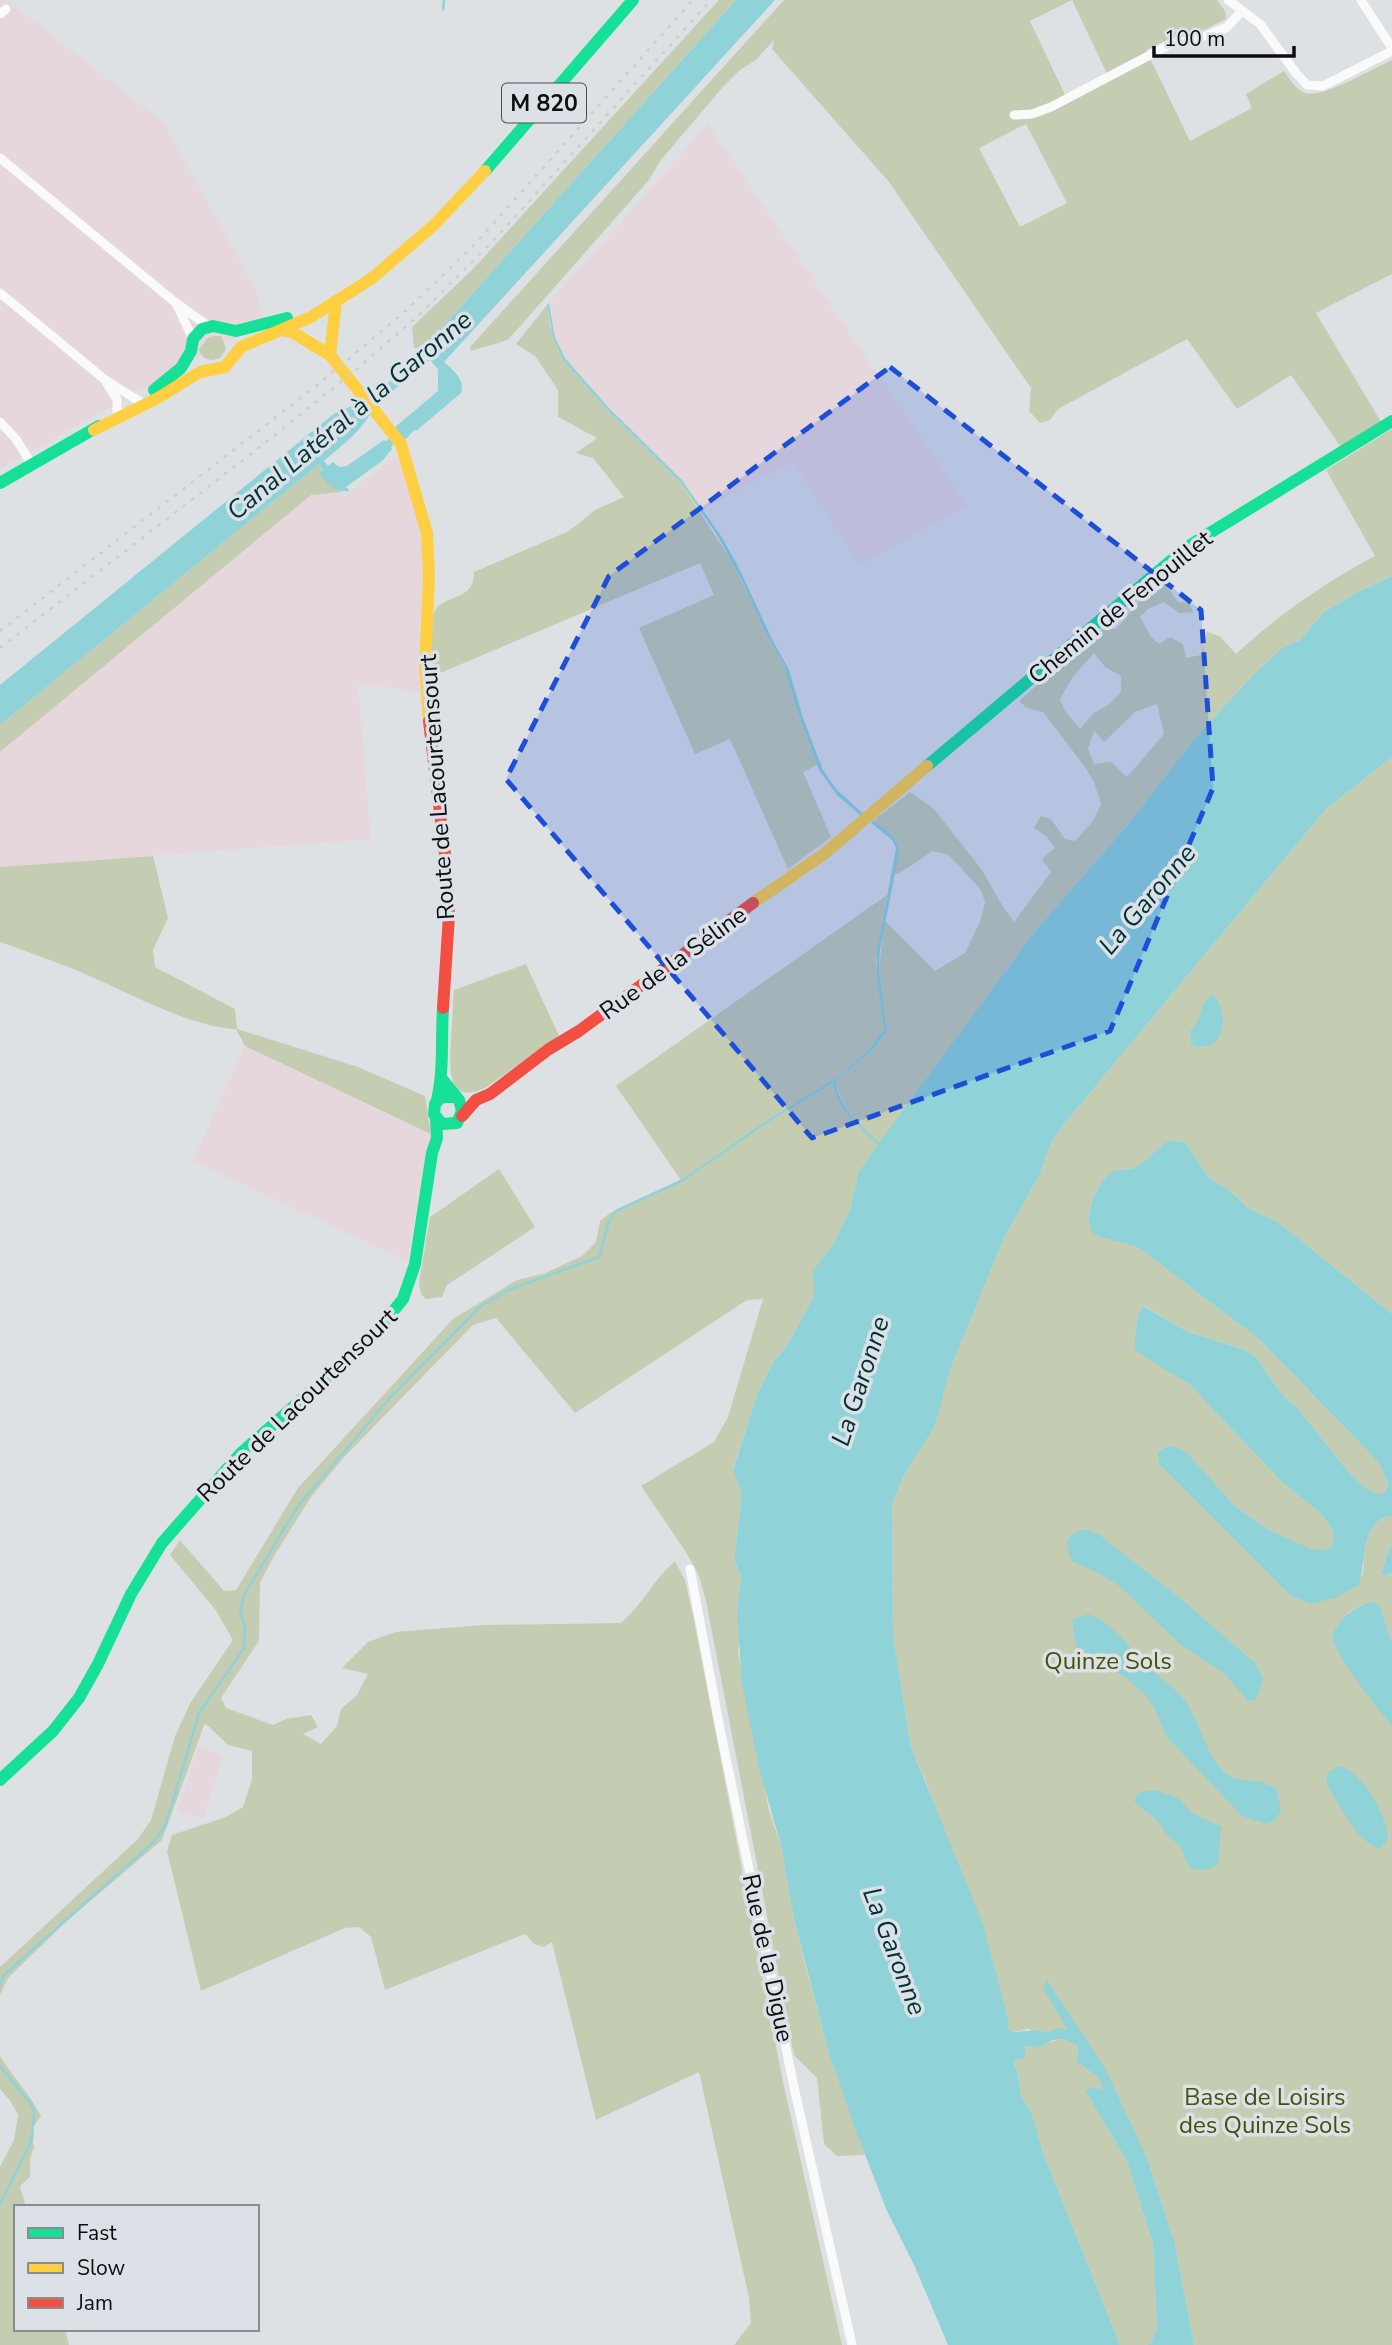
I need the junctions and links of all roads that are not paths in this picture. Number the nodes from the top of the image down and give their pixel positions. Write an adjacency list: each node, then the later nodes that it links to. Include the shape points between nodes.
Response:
1 (634, 0): 8 (main road, M 820, via 463,196)
2 (1228, 0): 4 (street)
3 (1361, 0): 5 (street)
4 (1241, 12): 5 (street, via 1261,24 1307,85 1323,86); 6 (street, via 1219,30 1169,46 1051,107)
5 (1392, 50)
6 (1014, 115)
7 (0, 158): 11 (street)
8 (389, 262): 10 (main road, M 820); 13 (main road, M 820, via 285,320)
9 (0, 293): 19 (street)
10 (336, 301): 14 (main road, M 820); 17 (main road)
11 (176, 303): 12 (street); 15 (street)
12 (208, 327): 13 (main road, M 820); 15 (main road, M 820)
13 (226, 330): 16 (main road, via 234,340)
14 (281, 330): 16 (main road, M 820); 17 (main road, Route de Lacourtensourt, via 292,332)
15 (192, 345): 18 (main road, via 197,363); 20 (main road, M 820, via 181,368)
16 (235, 352): 18 (main road, M 820, via 225,367)
17 (333, 359): 28 (main road, Route de Lacourtensourt, via 397,439 422,513 429,551 426,697 449,915)
18 (208, 370): 24 (main road, M 820)
19 (104, 379): 20 (street); 21 (street, via 117,399)
20 (139, 401): 21 (main road, M 820)
21 (117, 415): 24 (main road, M 820)
22 (1392, 421): 27 (main road, Chemin de Fenouillet, via 1187,547)
23 (0, 422): 25 (street)
24 (94, 430): 25 (main road, M 820)
25 (32, 465): 26 (main road, M 820)
26 (0, 483)
27 (867, 820): 31 (main road, Rue de la Séline, via 579,1031)
28 (442, 1079): 29 (main road); 30 (main road, Route de Lacourtensourt)
29 (456, 1097): 30 (main road); 31 (main road); 33 (main road, via 463,1108)
30 (438, 1100): 32 (main road, Route de Lacourtensourt, via 433,1109)
31 (476, 1100): 33 (main road, Rue de la Séline)
32 (436, 1118): 33 (main road, via 445,1125); 34 (main road, Route de Lacourtensourt)
33 (458, 1120): 34 (main road)
34 (437, 1138): 36 (main road, Route de Lacourtensourt, via 415,1264 403,1299 364,1345 242,1452 180,1522 144,1570 79,1698 53,1731)
35 (690, 1569): 37 (street, Rue de la Digue, via 794,2087)
36 (0, 1780)
37 (852, 2345)

